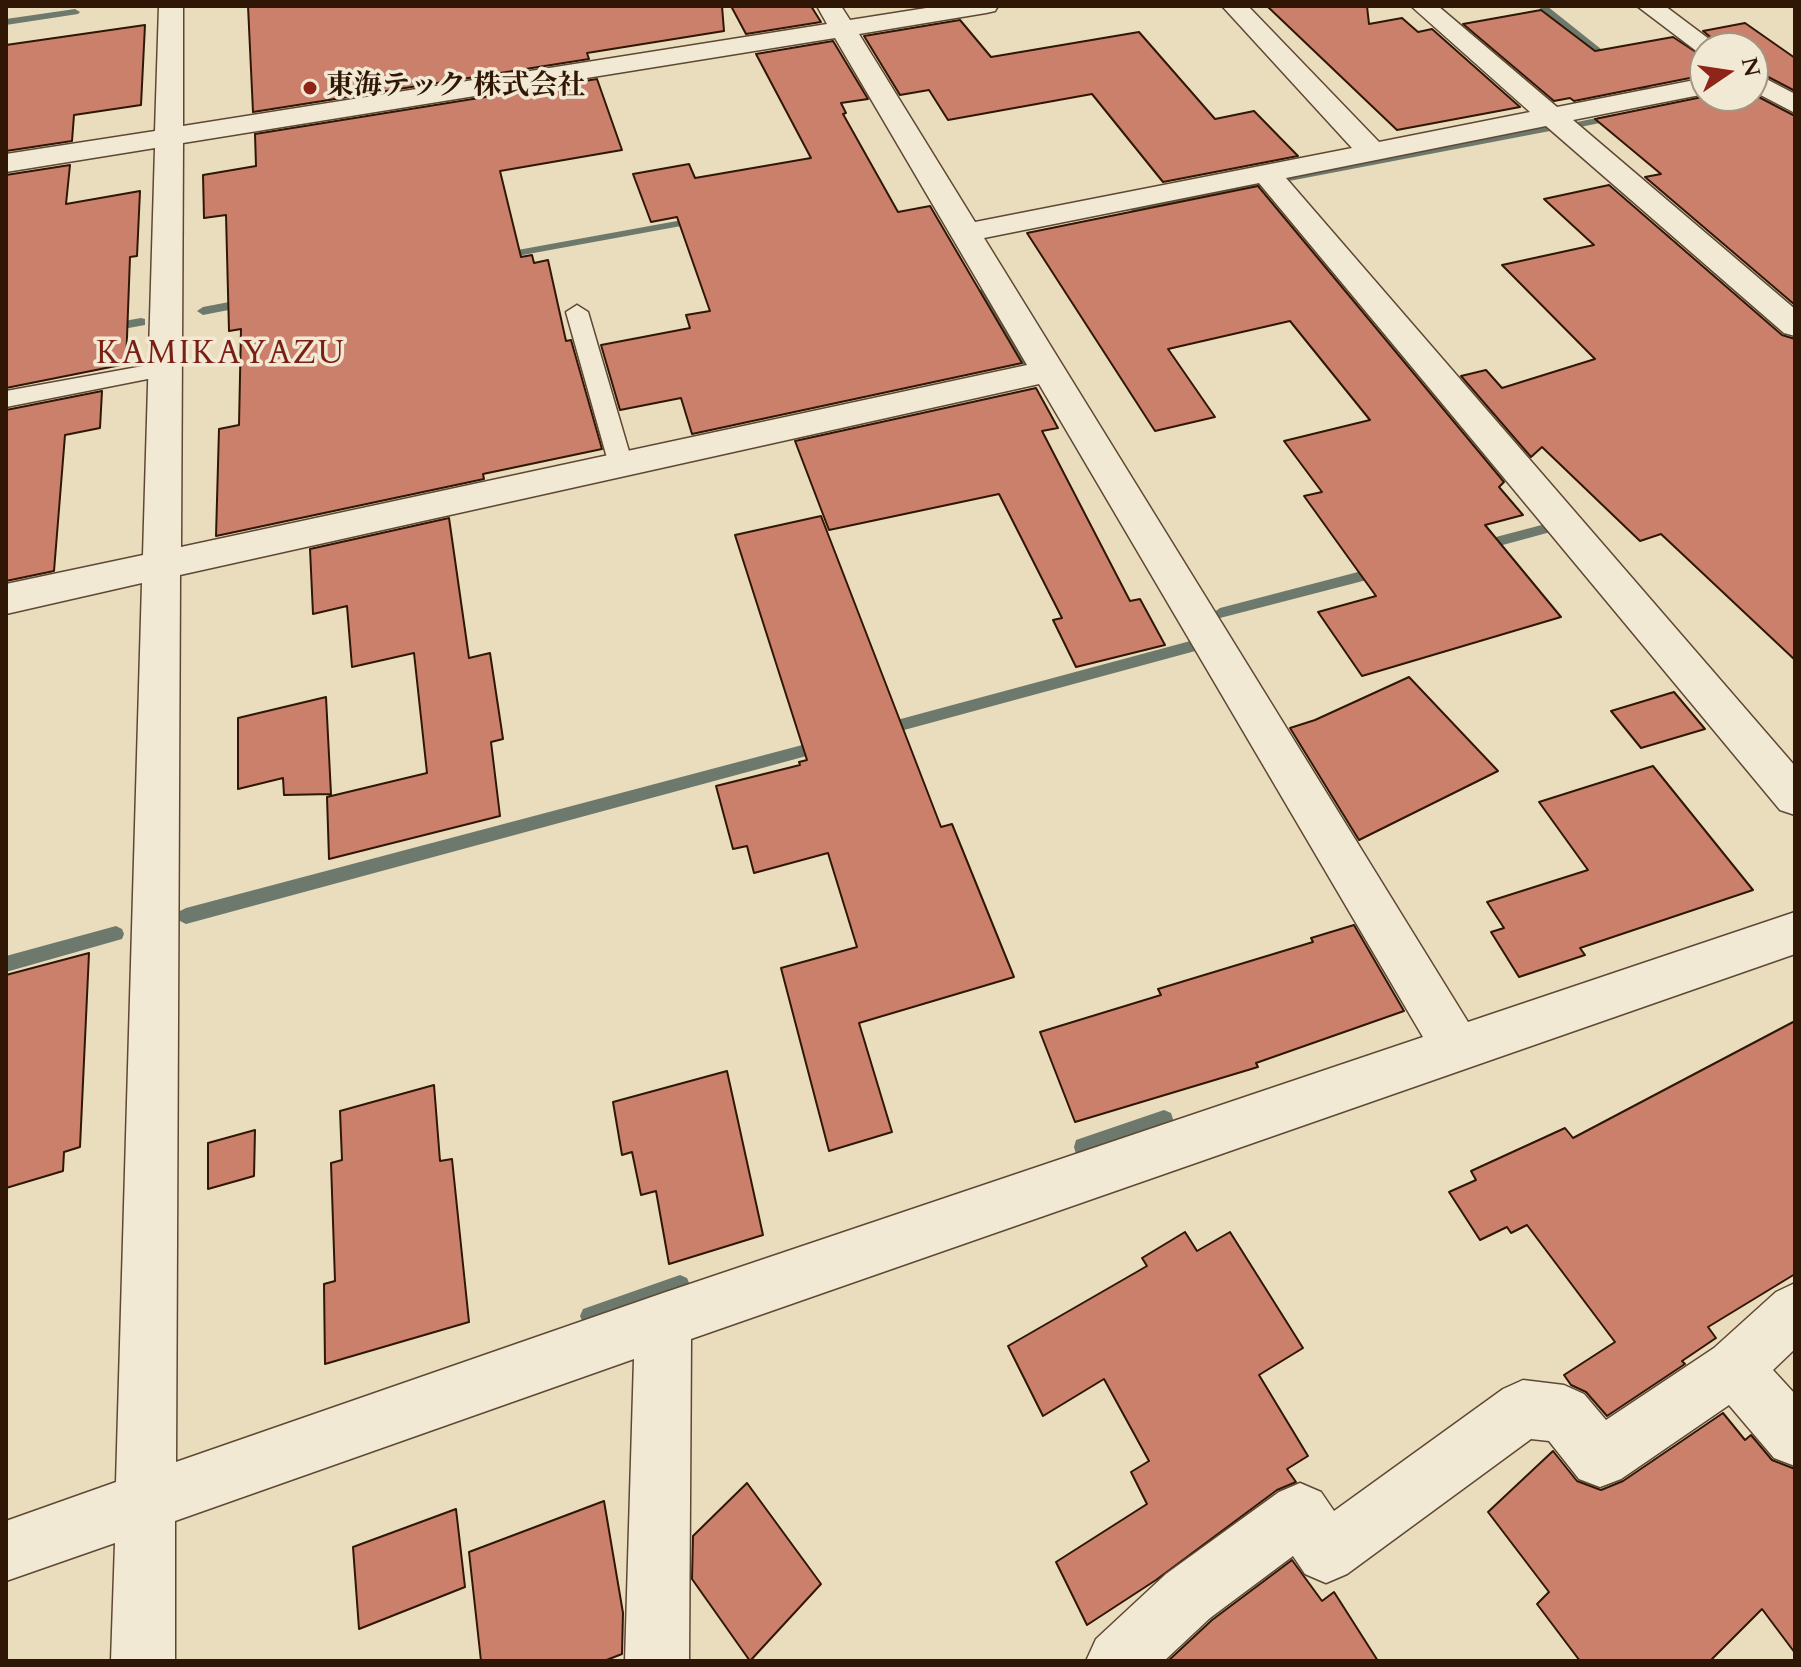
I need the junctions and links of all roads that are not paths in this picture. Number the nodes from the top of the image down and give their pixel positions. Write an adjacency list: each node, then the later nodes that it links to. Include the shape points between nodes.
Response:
1 (171, 6): 12 (street)
2 (986, 6): 6 (street)
3 (1234, 6): 13 (street)
4 (1423, 6): 11 (street)
5 (1649, 6): 7 (street)
6 (836, 17): 12 (street); 16 (street)
7 (1689, 34)
8 (1769, 87): 10 (street)
9 (1689, 89): 11 (street)
10 (1790, 96)
11 (1553, 117): 13 (street); 18 (street)
12 (168, 137): 14 (street); 19 (street)
13 (1373, 153): 15 (street)
14 (6, 163)
15 (1266, 173): 16 (street); 25 (street)
16 (965, 233): 20 (street)
17 (577, 312): 22 (lane)
18 (1795, 326)
19 (165, 369): 21 (lane); 23 (street)
20 (1048, 371): 22 (street); 27 (street)
21 (6, 399)
22 (621, 465): 23 (street)
23 (162, 565): 24 (street); 32 (street)
24 (6, 599)
25 (1795, 797)
26 (1789, 943): 27 (street)
27 (1456, 1048): 29 (street)
28 (1795, 1311): 30 (street)
29 (663, 1321): 32 (street); 35 (street)
30 (1734, 1368): 31 (street); 36 (street, via 1600,1458 1564,1414 1523,1409 1326,1553 1300,1513 1188,1596)
31 (1795, 1437)
32 (148, 1502): 33 (street); 34 (street)
33 (6, 1551)
34 (143, 1661)
35 (657, 1661)
36 (1118, 1661)

